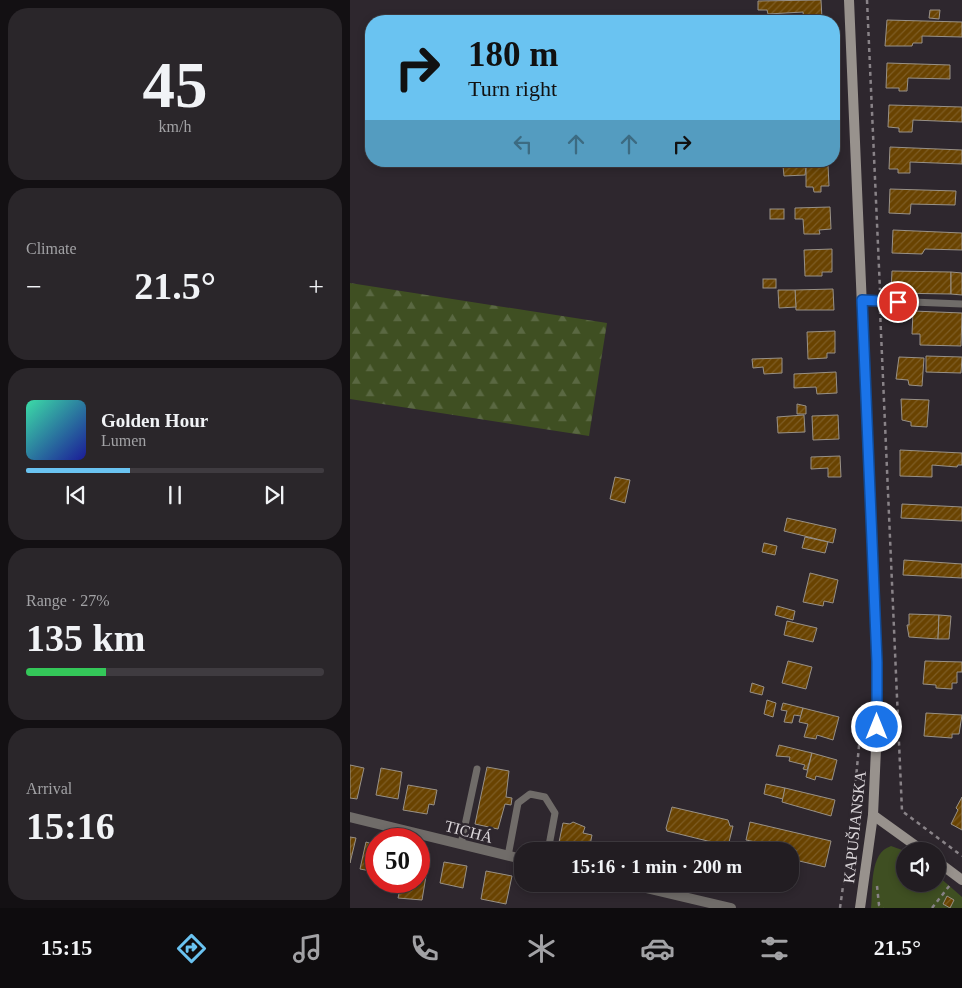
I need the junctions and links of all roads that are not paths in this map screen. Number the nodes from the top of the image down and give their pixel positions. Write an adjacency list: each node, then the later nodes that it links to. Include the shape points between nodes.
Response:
1 (849, 0): 2 (main road, KAPUŠIANSKA)
2 (862, 300): 3 (lane); 5 (main road, KAPUŠIANSKA, via 877,694)
3 (962, 304)
4 (477, 769): 9 (lane)
5 (873, 814): 8 (main road); 16 (main road, KAPUŠIANSKA)
6 (350, 817): 9 (street, TICHÁ)
7 (550, 842): 10 (lane, via 555,813 545,798 530,794 518,803)
8 (911, 842)
9 (461, 844): 10 (street, TICHÁ)
10 (508, 856): 11 (street, TICHÁ)
11 (514, 857)
12 (946, 868): 13 (main road)
13 (960, 878)
14 (663, 892): 15 (street)
15 (731, 908)
16 (860, 908)

